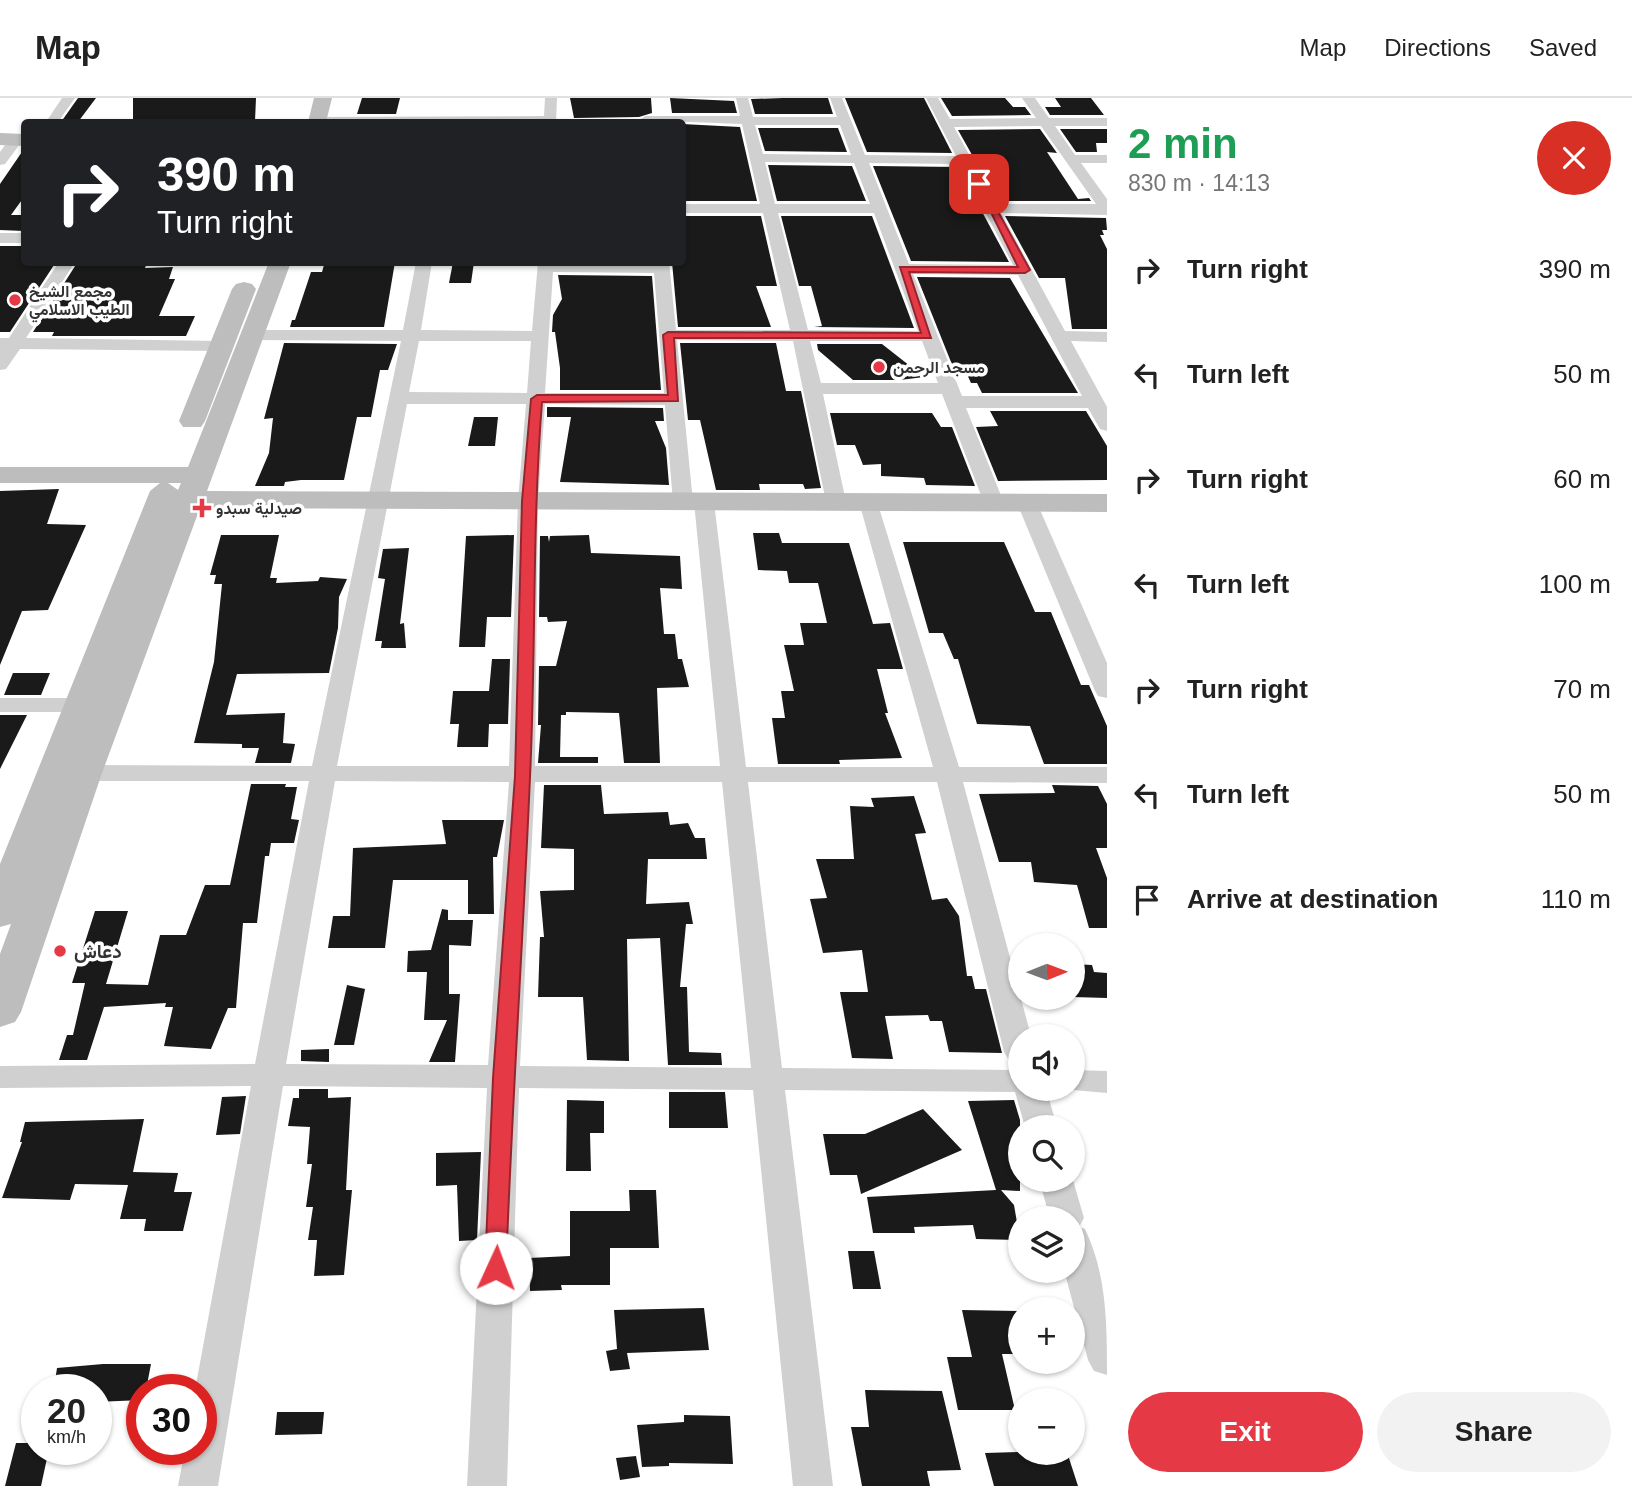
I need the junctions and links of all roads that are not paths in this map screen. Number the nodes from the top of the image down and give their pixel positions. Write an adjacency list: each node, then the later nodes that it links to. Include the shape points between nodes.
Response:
1 (69, 98): 10 (street)
2 (323, 98): 11 (main road)
3 (551, 98): 14 (street)
4 (743, 98): 15 (street)
5 (836, 98): 16 (street)
6 (932, 98): 17 (street)
7 (1028, 98): 18 (street)
8 (450, 117): 12 (street); 13 (street)
9 (645, 117): 15 (street)
10 (54, 119)
11 (318, 119)
12 (397, 119)
13 (500, 119)
14 (550, 119)
15 (748, 121): 16 (street); 21 (street)
16 (842, 121): 22 (street)
17 (947, 122): 18 (street); 25 (street)
18 (1045, 122): 19 (street); 23 (street)
19 (1107, 122)
20 (13, 137): 26 (street)
21 (756, 158): 22 (street); 29 (street)
22 (857, 159): 25 (street); 30 (street)
23 (1073, 159): 24 (street); 31 (street)
24 (1107, 159)
25 (965, 160): 28 (street)
26 (0, 161)
27 (686, 208): 29 (street)
28 (992, 208): 31 (street); 41 (street)
29 (767, 209): 30 (street); 46 (street)
30 (877, 209): 40 (street)
31 (1107, 209)
32 (0, 238): 33 (street)
33 (21, 238)
34 (64, 266): 50 (street)
35 (253, 266): 51 (main road)
36 (279, 266): 42 (main road)
37 (423, 266): 43 (street)
38 (545, 266): 44 (street)
39 (662, 266): 45 (street)
40 (903, 269): 41 (street); 47 (street)
41 (1025, 270): 48 (street)
42 (253, 335): 43 (street); 61 (main road)
43 (412, 335): 44 (street); 55 (street)
44 (539, 335): 56 (street)
45 (668, 335): 46 (street); 57 (street)
46 (800, 336): 47 (street); 53 (street)
47 (927, 336): 54 (street)
48 (1060, 336): 49 (street); 58 (street)
49 (1107, 337)
50 (7, 344): 51 (street); 52 (street)
51 (220, 346): 61 (main road)
52 (0, 365)
53 (813, 388): 54 (street); 65 (street)
54 (952, 395): 58 (street); 67 (street)
55 (398, 398): 56 (street); 62 (street)
56 (537, 399): 57 (street); 63 (street)
57 (674, 399): 64 (street)
58 (1095, 402): 59 (street)
59 (1107, 425)
60 (0, 475): 61 (main road)
61 (179, 487): 62 (main road); 72 (main road); 74 (main road)
62 (374, 500): 63 (main road); 73 (street)
63 (528, 501): 64 (main road); 78 (street)
64 (694, 502): 65 (main road); 75 (street)
65 (836, 502): 66 (main road)
66 (869, 502): 67 (main road); 76 (street)
67 (993, 503): 68 (main road)
68 (1027, 503): 69 (main road); 70 (street)
69 (1107, 503)
70 (1107, 691)
71 (0, 705): 72 (street)
72 (79, 705): 79 (main road)
73 (323, 772): 74 (street); 78 (street); 83 (street)
74 (83, 773): 80 (main road)
75 (736, 774): 76 (street); 78 (street); 86 (street)
76 (948, 775): 77 (street); 82 (street)
77 (1107, 775)
78 (522, 776): 85 (street)
79 (0, 914)
80 (5, 981): 81 (main road)
81 (0, 1012)
82 (1013, 1024)
83 (267, 1075): 84 (street); 85 (street); 92 (street)
84 (0, 1077)
85 (503, 1078): 86 (street); 93 (street)
86 (769, 1080): 87 (street); 94 (street)
87 (1008, 1081)
88 (1085, 1082): 89 (street)
89 (1107, 1082)
90 (1085, 1282): 91 (street)
91 (1107, 1360)
92 (198, 1486)
93 (487, 1486)
94 (813, 1486)

